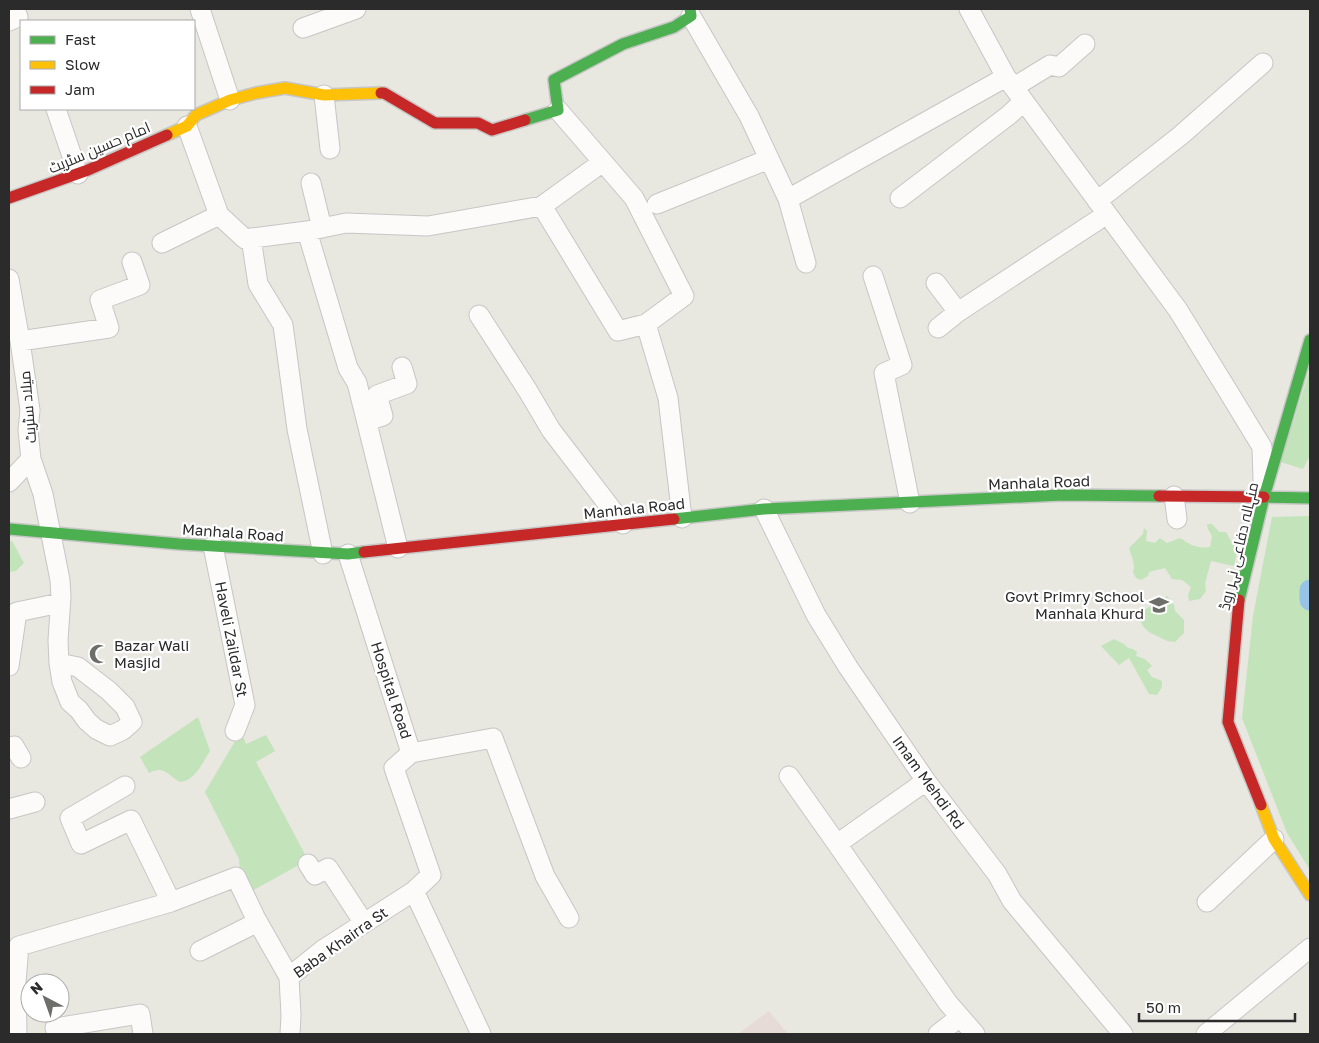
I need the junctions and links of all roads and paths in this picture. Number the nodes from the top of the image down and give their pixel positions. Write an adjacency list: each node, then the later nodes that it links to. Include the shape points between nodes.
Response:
1 (200, 9): 10 (street)
2 (356, 9): 5 (street)
3 (969, 9): 8 (street)
4 (691, 12): 12 (street, via 674,27 622,44 554,80); 15 (street)
5 (303, 28)
6 (1085, 44): 8 (street, via 1059,67 1050,65)
7 (1262, 62): 24 (street)
8 (1015, 88): 20 (street, via 1009,115); 21 (street); 24 (street)
9 (324, 95): 10 (street, امام حسین سٹریٹ, via 285,88); 12 (street, امام حسین سٹریٹ, via 384,93 435,123 478,123 492,130); 14 (street)
10 (230, 100): 13 (street, امام حسین سٹریٹ, via 196,115)
11 (56, 110): 17 (street)
12 (558, 110): 36 (street, via 634,198 684,296)
13 (187, 126): 17 (street, امام حسین سٹریٹ); 25 (street)
14 (330, 149)
15 (769, 159): 21 (street); 22 (street)
16 (600, 164): 23 (street)
17 (78, 174): 19 (street, امام حسین سٹریٹ)
18 (311, 183): 26 (street)
19 (9, 198)
20 (900, 198)
21 (788, 199): 30 (street)
22 (657, 204)
23 (542, 206): 26 (street, via 428,226 346,223); 36 (street, via 618,331)
24 (1102, 208): 34 (street); 45 (street, via 1178,310 1262,447)
25 (219, 215): 27 (street, via 245,239); 28 (street)
26 (314, 229): 27 (street); 41 (street, via 348,368 357,383)
27 (251, 238): 56 (street, via 258,284 283,325 297,429)
28 (162, 243)
29 (132, 262): 39 (street, via 140,285 100,300 109,328)
30 (806, 263)
31 (873, 276): 47 (street, via 902,365 884,373)
32 (9, 280): 39 (street, میلاد سٹریٹ)
33 (936, 283): 34 (street)
34 (958, 312): 37 (street)
35 (479, 315): 51 (street, via 551,430)
36 (646, 324): 49 (street, via 668,398)
37 (938, 328)
38 (1310, 340): 45 (street, منہالہ دفاعی نہر روڈ)
39 (20, 341): 42 (street, میلاد سٹریٹ, via 30,410)
40 (402, 368): 41 (street, via 407,384 377,395 383,416)
41 (367, 421): 55 (street)
42 (31, 459): 43 (street); 53 (street, میلاد سٹریٹ, via 38,474)
43 (9, 482)
44 (1174, 496): 45 (street, Manhala Road); 47 (street, Manhala Road, via 1062,495); 50 (street)
45 (1264, 497): 46 (street, Manhala Road); 68 (street, منہالہ دفاعی نہر روڈ, via 1237,606 1228,722)
46 (1310, 498)
47 (910, 502): 48 (street, Manhala Road)
48 (764, 509): 49 (street, Manhala Road); 64 (street, Imam Mehdi Rd, via 816,615)
49 (682, 518): 51 (street, Manhala Road)
50 (1177, 518)
51 (623, 524): 55 (street, Manhala Road)
52 (9, 529): 53 (street, Manhala Road)
53 (50, 533): 54 (street, Manhala Road); 58 (street, میلاد سٹریٹ, via 60,580)
54 (213, 546): 56 (street, Manhala Road); 61 (street, Haveli Zaildar St, via 244,705)
55 (398, 548): 57 (street, Manhala Road)
56 (323, 554): 57 (street, Manhala Road)
57 (348, 554): 62 (street, Hospital Road)
58 (60, 603): 59 (street, میلاد سٹریٹ); 60 (street, via 17,612)
59 (60, 663)
60 (9, 666)
61 (235, 731)
62 (411, 753): 71 (street, Hospital Road, via 394,768 431,875); 75 (street, via 493,738 545,876)
63 (789, 776): 69 (street)
64 (926, 781): 69 (street); 90 (street, Imam Mehdi Rd, via 997,874 1012,901)
65 (125, 786): 73 (street, via 70,818 81,844 131,820)
66 (36, 802): 67 (street)
67 (9, 809)
68 (1274, 839): 72 (street, منہالہ دفاعی نہر روڈ); 74 (street)
69 (837, 844): 82 (street)
70 (308, 864): 77 (street, via 315,875 328,868)
71 (414, 891): 77 (street, Baba Khairra St); 87 (street)
72 (1310, 895)
73 (171, 902): 76 (street, via 236,877); 81 (street, via 19,946)
74 (1207, 902)
75 (569, 918)
76 (258, 922): 79 (street); 80 (street)
77 (364, 924): 80 (street, Baba Khairra St)
78 (1310, 948): 91 (street)
79 (200, 951)
80 (289, 977): 86 (street, Baba Khairra St)
81 (12, 982): 84 (street)
82 (960, 1017): 88 (street); 89 (street)
83 (55, 1028): 85 (street, via 140,1014)
84 (16, 1034)
85 (143, 1034)
86 (290, 1034)
87 (481, 1034)
88 (938, 1034)
89 (975, 1034)
90 (1123, 1034)
91 (1206, 1034)

